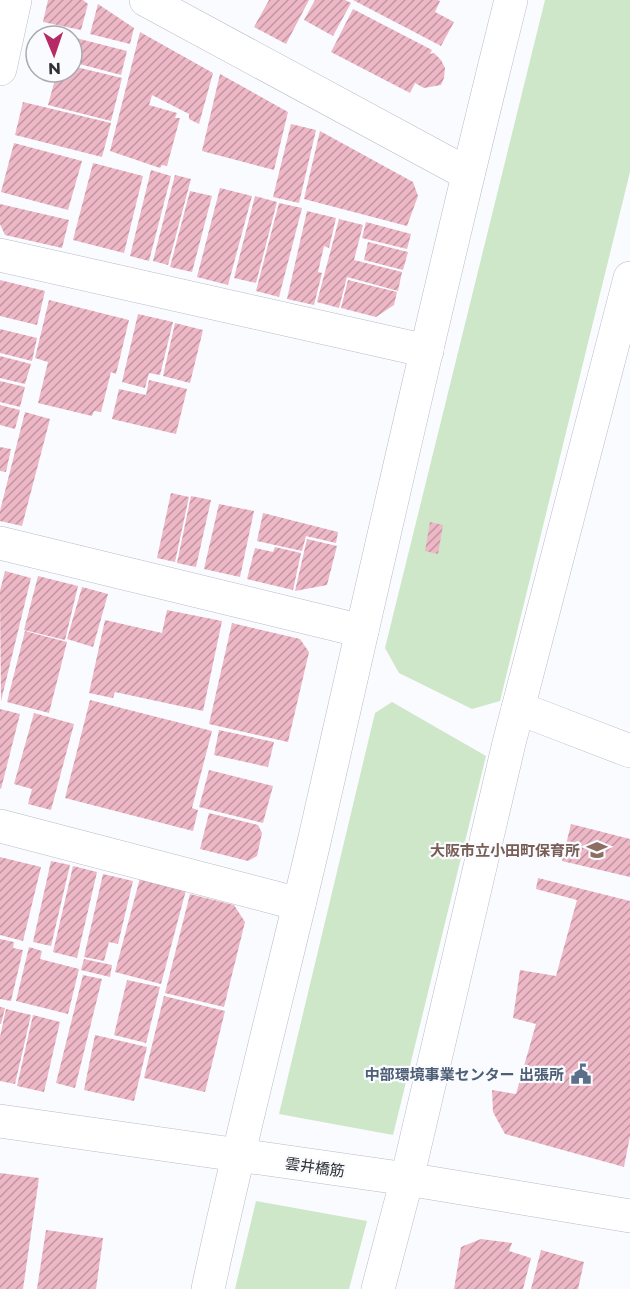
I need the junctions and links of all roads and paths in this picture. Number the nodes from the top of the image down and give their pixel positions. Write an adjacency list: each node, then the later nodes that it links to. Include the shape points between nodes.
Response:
1 (15, 0): 4 (street)
2 (146, 0): 5 (street)
3 (511, 0): 5 (street)
4 (0, 69)
5 (468, 174): 8 (street)
6 (0, 255): 8 (street)
7 (630, 278): 11 (street)
8 (427, 351): 10 (street)
9 (0, 543): 10 (street)
10 (362, 631): 14 (street)
11 (518, 708): 12 (street); 17 (street)
12 (630, 751)
13 (0, 826): 14 (street)
14 (299, 904): 16 (street)
15 (0, 1121): 16 (street, 雲井橋筋)
16 (237, 1156): 17 (street, 雲井橋筋); 19 (street)
17 (407, 1179): 18 (street, 雲井橋筋); 20 (street)
18 (630, 1216)
19 (208, 1289)
20 (378, 1289)

